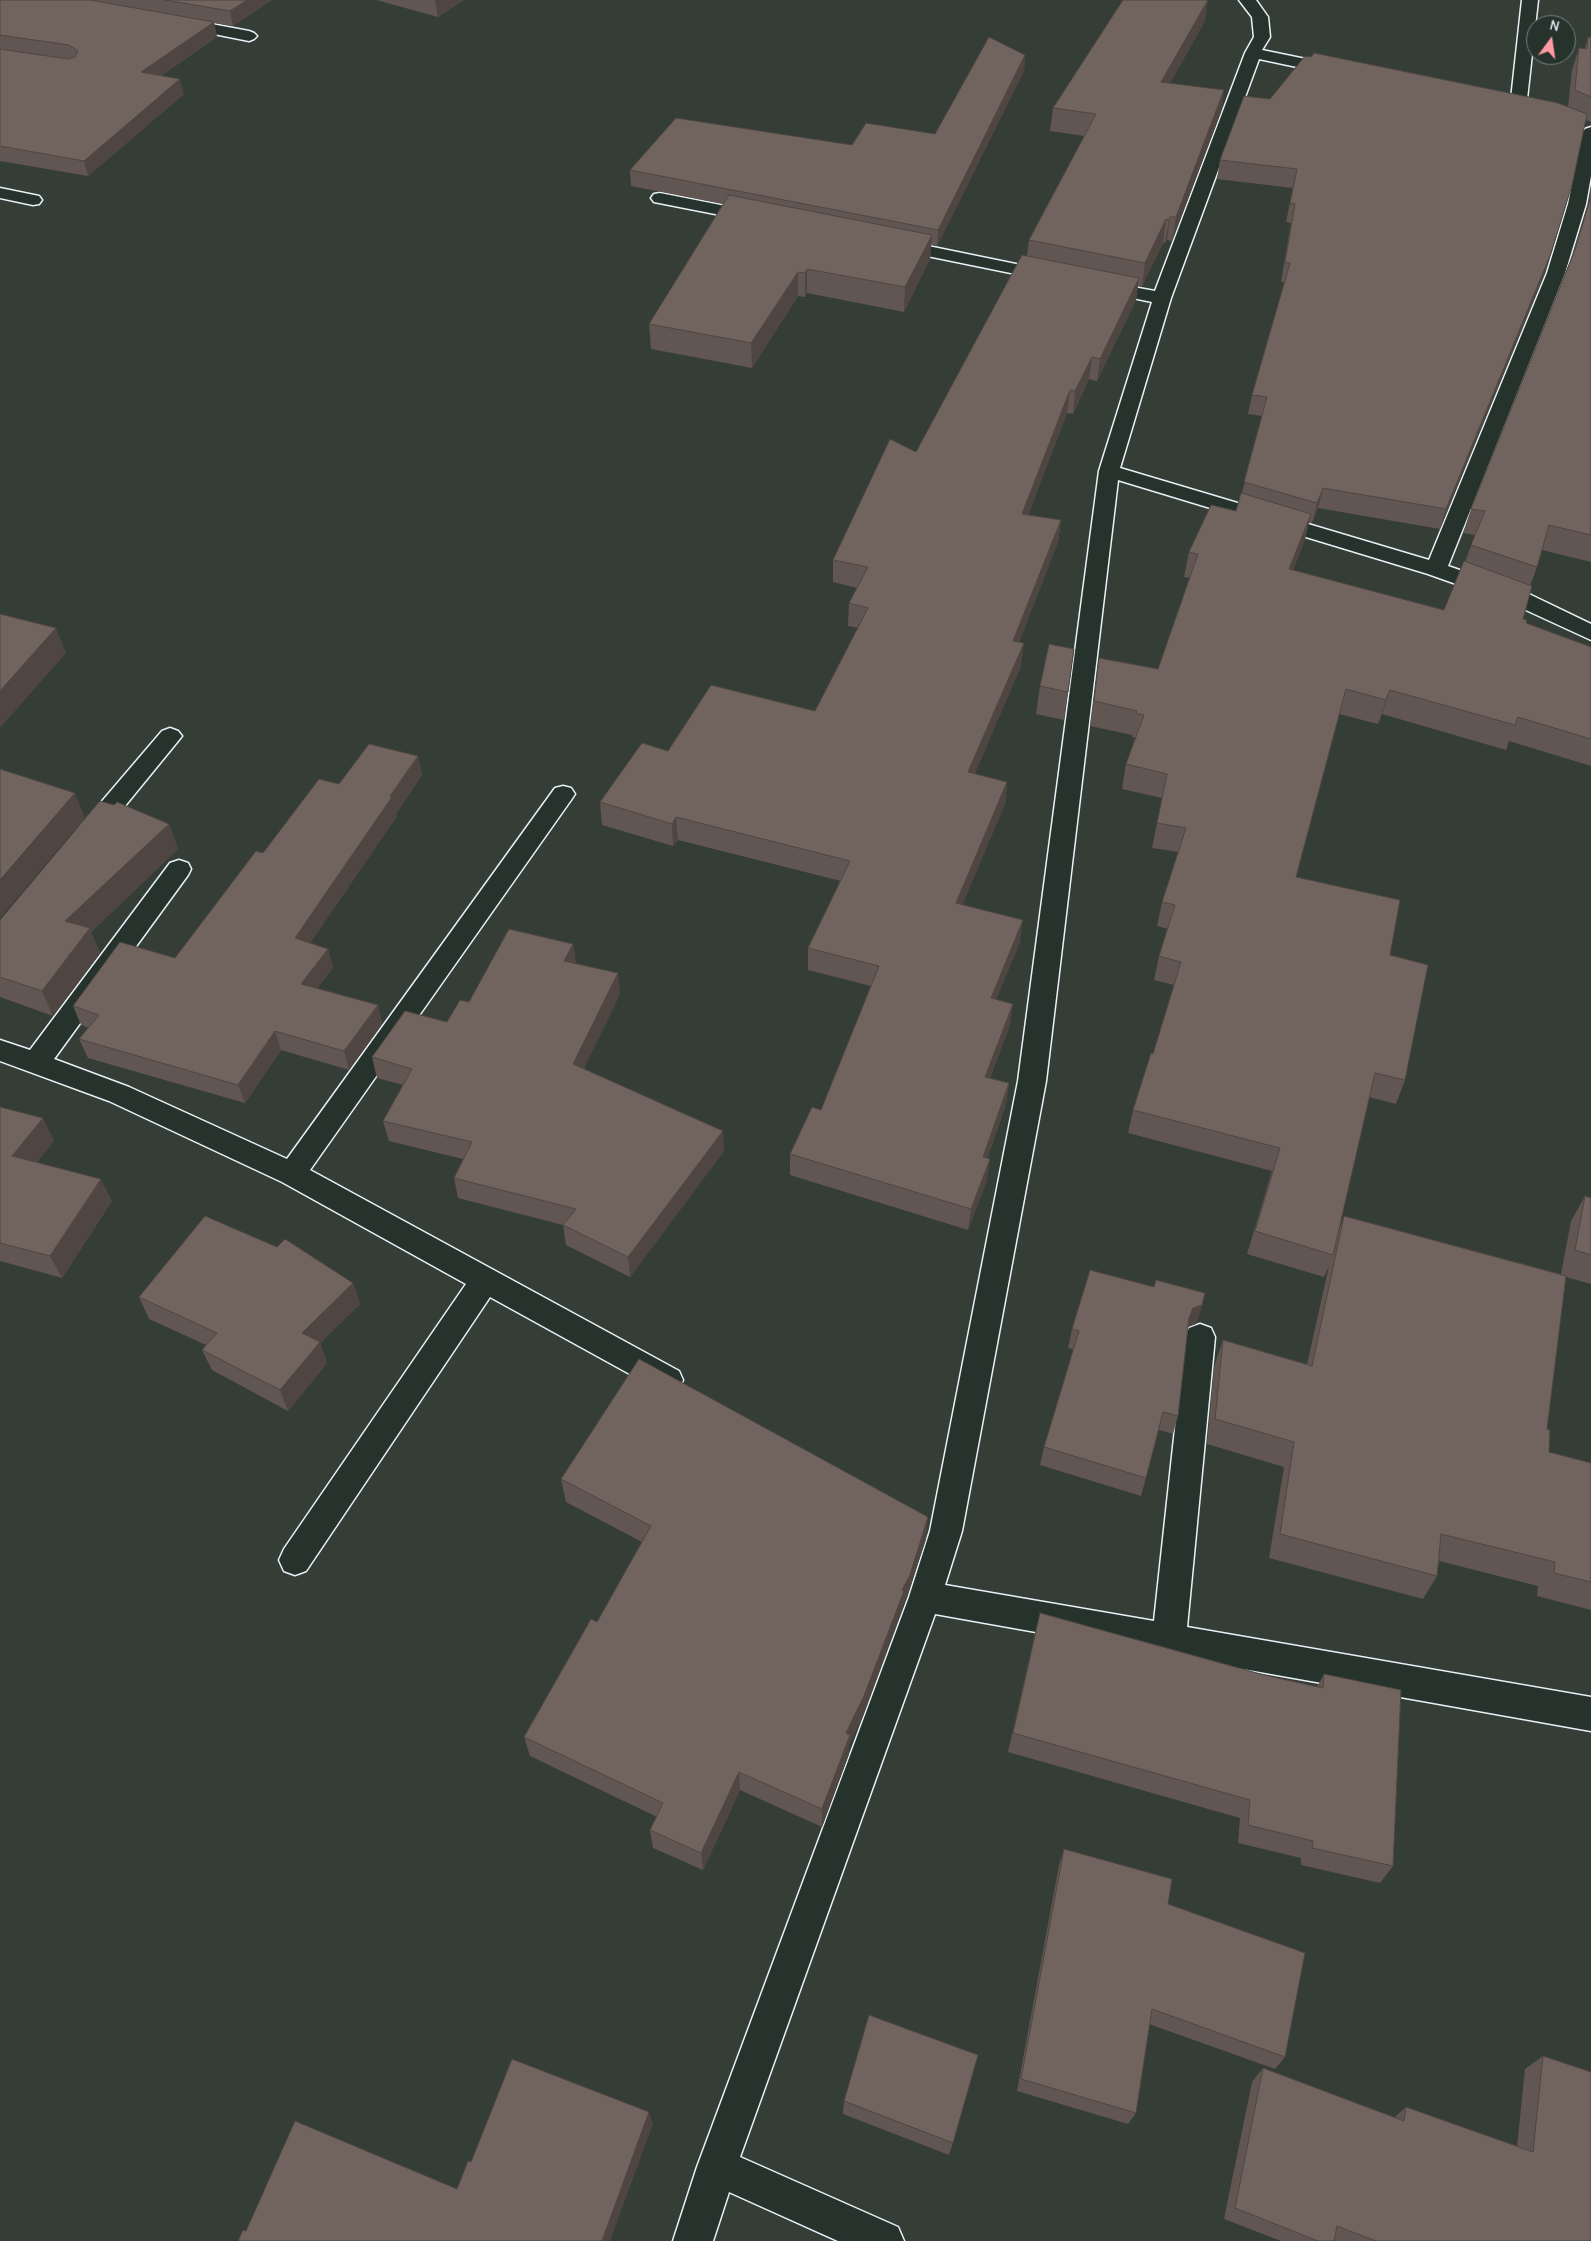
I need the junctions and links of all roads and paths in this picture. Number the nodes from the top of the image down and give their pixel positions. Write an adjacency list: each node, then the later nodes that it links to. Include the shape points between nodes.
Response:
1 (1247, 0): 5 (street, via 1260,17 1262,37)
2 (1530, 0): 8 (street)
3 (164, 20): 4 (street)
4 (249, 36)
5 (1253, 54): 6 (street); 18 (street)
6 (1348, 72)
7 (1499, 104): 8 (street)
8 (1518, 108): 9 (street)
9 (1537, 112)
10 (1586, 128): 20 (street, via 1577,204 1556,273)
11 (0, 192): 13 (street)
12 (660, 198): 14 (street)
13 (33, 200)
14 (776, 221)
15 (882, 242): 16 (street)
16 (1065, 279)
17 (1085, 283): 18 (street)
18 (1162, 298): 19 (street)
19 (1109, 471): 20 (street); 33 (street, via 1032,1081)
20 (1436, 569): 21 (street, via 1523,600)
21 (1591, 633)
22 (170, 736): 24 (street)
23 (563, 794): 28 (street)
24 (76, 848)
25 (179, 869): 27 (street)
26 (0, 1050): 27 (street)
27 (35, 1064): 28 (street, via 119,1094)
28 (292, 1174): 29 (street)
29 (485, 1280): 31 (street); 34 (street)
30 (1200, 1338): 36 (street)
31 (694, 1394)
32 (920, 1517): 33 (street)
33 (946, 1531): 35 (street)
34 (296, 1560)
35 (925, 1597): 36 (street); 38 (street)
36 (1169, 1638): 37 (street)
37 (1591, 1714)
38 (718, 2167): 39 (street); 40 (street)
39 (693, 2241)
40 (884, 2241)

